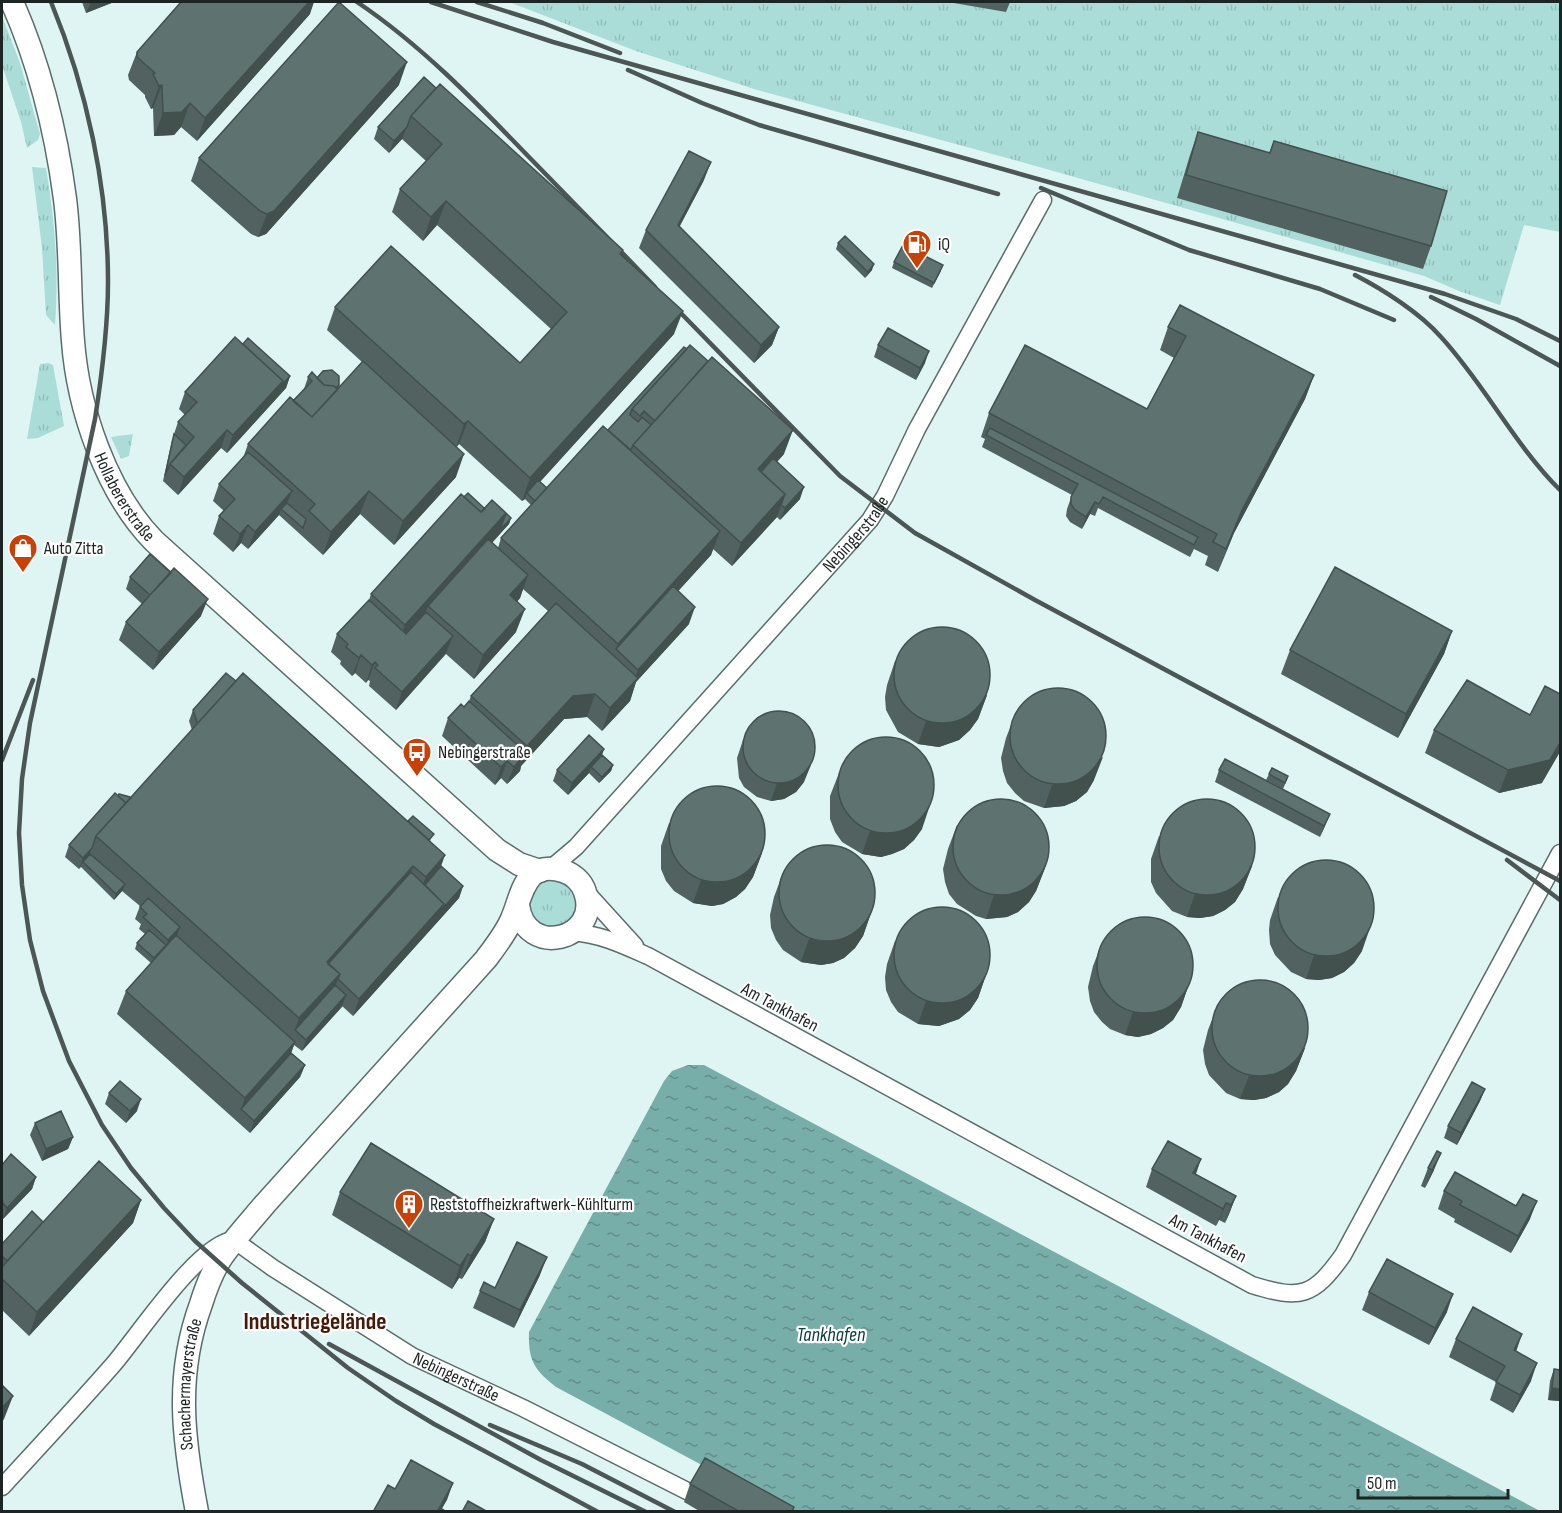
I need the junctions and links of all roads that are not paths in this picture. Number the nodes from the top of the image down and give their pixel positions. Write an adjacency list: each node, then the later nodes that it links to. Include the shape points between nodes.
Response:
1 (12, 2): 4 (street, Hollabererstraße, via 44,89 59,158 78,381 117,490 154,541)
2 (1043, 200): 3 (street, Nebingerstraße, via 870,520)
3 (576, 847): 6 (street, Nebingerstraße); 7 (street, via 572,861)
4 (497, 850): 6 (street, Hollabererstraße, via 519,864); 8 (street, Hollabererstraße, via 515,874)
5 (1560, 853): 11 (street, Am Tankhafen, via 1343,1255 1326,1279 1303,1293 1277,1292 1252,1285)
6 (545, 870): 7 (street, via 565,871); 8 (street, via 530,877)
7 (582, 886): 9 (street, via 585,917); 11 (street, Am Tankhafen, via 621,932)
8 (519, 898): 10 (street, via 524,924); 12 (street, via 502,937)
9 (572, 932): 10 (street, via 559,938); 11 (street, Am Tankhafen, via 608,939)
10 (539, 936): 12 (street)
11 (648, 956)
12 (486, 959): 13 (street)
13 (234, 1240): 14 (street, via 219,1245 192,1269 115,1363); 15 (street, Nebingerstraße, via 412,1356); 16 (street, Schachermayerstraße, via 204,1294 194,1323 183,1385 184,1434)
14 (2, 1487)
15 (689, 1492)
16 (197, 1512)

